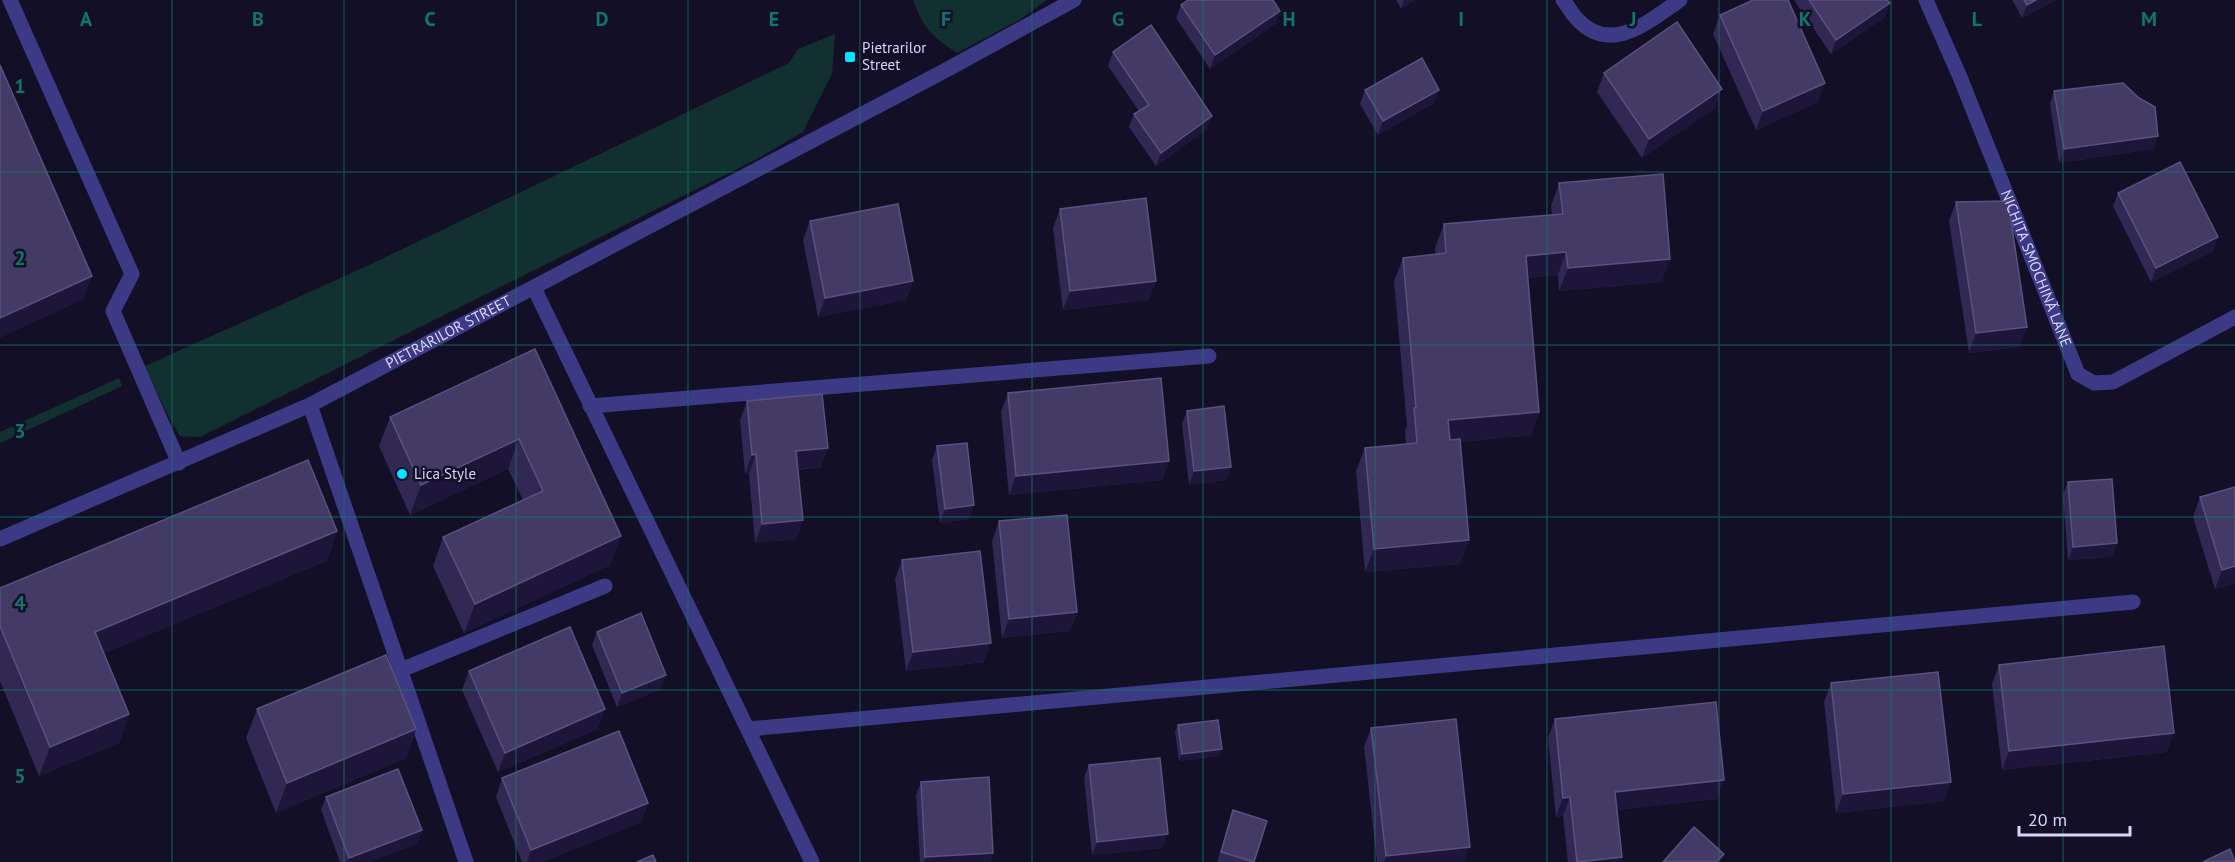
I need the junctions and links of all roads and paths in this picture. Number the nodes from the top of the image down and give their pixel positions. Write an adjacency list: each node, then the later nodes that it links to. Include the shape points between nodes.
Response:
1 (10, 0): 11 (street, via 132,273 113,311)
2 (1074, 0): 6 (street, PIETRARILOR STREET)
3 (1563, 0): 4 (street, via 1577,19 1604,36 1638,29)
4 (1680, 0)
5 (1926, 0): 7 (street, NICHITA SMOCHINĂ LANE, via 2078,374 2094,383 2113,382)
6 (534, 288): 9 (street, PIETRARILOR STREET); 10 (street)
7 (2235, 316)
8 (1209, 357): 10 (street)
9 (310, 405): 11 (street, PIETRARILOR STREET); 15 (street)
10 (590, 406): 16 (street)
11 (179, 462): 12 (street, PIETRARILOR STREET)
12 (0, 539)
13 (605, 586): 15 (street)
14 (2133, 602): 16 (street)
15 (401, 670): 17 (street)
16 (749, 729): 18 (street)
17 (466, 862)
18 (812, 862)

